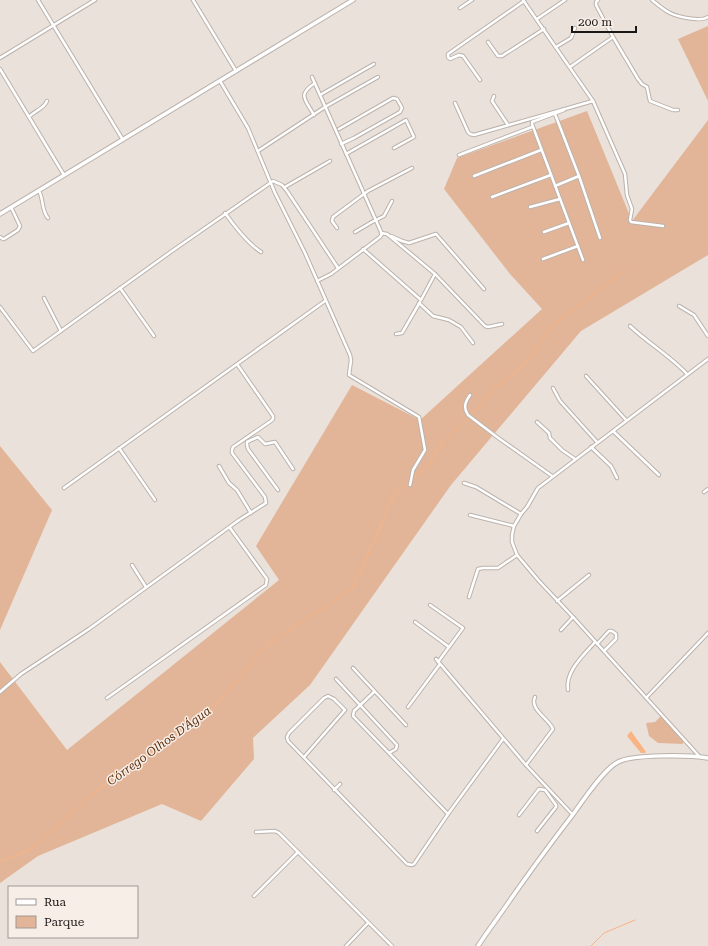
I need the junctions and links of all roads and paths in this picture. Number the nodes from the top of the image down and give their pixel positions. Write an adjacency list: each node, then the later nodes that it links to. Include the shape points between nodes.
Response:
1 (38, 0): 13 (street)
2 (96, 0): 13 (street)
3 (193, 0): 23 (street)
4 (353, 0): 23 (street)
5 (472, 0): 10 (street)
6 (524, 0): 12 (street); 26 (street, via 448,54 450,59 460,54 463,56)
7 (565, 0): 12 (street)
8 (598, 0): 16 (street, via 596,4)
9 (652, 0): 11 (street, via 676,16 702,20)
10 (460, 8)
11 (708, 17)
12 (537, 19): 15 (street)
13 (53, 26): 19 (street); 43 (street)
14 (575, 28): 18 (street, via 572,38)
15 (544, 29): 17 (street, via 502,56 498,56); 18 (street)
16 (613, 38): 21 (street); 36 (street, via 638,79 647,87 650,102)
17 (488, 42)
18 (556, 47): 21 (street)
19 (0, 58)
20 (374, 64): 29 (street)
21 (570, 67): 32 (street)
22 (0, 69): 39 (street)
23 (236, 71): 27 (street)
24 (312, 77): 28 (street)
25 (378, 77): 34 (street)
26 (480, 80)
27 (220, 81): 43 (street); 47 (street, via 248,128)
28 (315, 83): 29 (street); 38 (street, via 304,92)
29 (320, 94): 34 (street)
30 (494, 96): 40 (street, via 492,100)
31 (46, 101): 39 (street, via 44,106 34,111)
32 (593, 101): 35 (street); 71 (street, via 625,174 627,195 632,209 631,222)
33 (455, 104): 40 (street, via 470,134)
34 (325, 107): 38 (street); 44 (street)
35 (564, 109): 37 (street); 40 (street)
36 (678, 110)
37 (555, 114): 41 (street, via 532,122); 55 (street)
38 (314, 115): 47 (street)
39 (29, 118): 52 (street)
40 (508, 125)
41 (532, 126): 46 (street); 49 (street)
42 (339, 129): 44 (street, via 393,98 397,99 402,108 400,112)
43 (123, 140): 52 (street)
44 (341, 144): 48 (street)
45 (394, 148): 48 (street, via 414,137 406,120)
46 (542, 150): 53 (street); 54 (street)
47 (258, 151): 56 (street)
48 (346, 154): 60 (street)
49 (459, 155)
50 (330, 161): 58 (street)
51 (412, 168): 60 (street)
52 (64, 175): 59 (street)
53 (551, 175): 57 (street); 61 (street)
54 (474, 176)
55 (579, 176): 57 (street); 78 (street)
56 (271, 182): 58 (street, via 274,180); 67 (street); 86 (street)
57 (555, 186): 62 (street)
58 (285, 187): 84 (street)
59 (39, 191): 64 (street); 68 (street)
60 (364, 194): 69 (street); 72 (street, via 332,218)
61 (492, 197)
62 (560, 199): 65 (street); 70 (street)
63 (392, 201): 69 (street, via 386,215)
64 (11, 207): 66 (street); 77 (street, via 20,226 3,240)
65 (530, 207)
66 (0, 214)
67 (225, 214): 81 (street, via 238,231); 87 (street)
68 (48, 218)
69 (376, 220): 73 (street); 75 (street)
70 (569, 223): 74 (street); 79 (street)
71 (663, 226)
72 (337, 228)
73 (355, 232)
74 (544, 232)
75 (382, 233): 76 (street); 80 (street)
76 (387, 234): 85 (street); 88 (street, via 407,243 436,234)
77 (0, 237)
78 (600, 238)
79 (578, 246): 82 (street); 83 (street)
80 (363, 249): 84 (street); 91 (street)
81 (261, 252)
82 (543, 259)
83 (583, 260)
84 (338, 268): 86 (street)
85 (435, 274): 91 (street); 94 (street, via 486,326)
86 (317, 281): 90 (street)
87 (120, 288): 96 (street); 98 (street)
88 (484, 289)
89 (44, 298): 96 (street)
90 (326, 301): 102 (street); 122 (street, via 350,355 350,376 419,417 426,450 413,470)
91 (420, 301): 97 (street, via 402,333); 100 (street, via 433,316 449,320 461,327)
92 (678, 306): 99 (street, via 694,314)
93 (0, 307): 96 (street, via 33,350)
94 (502, 324)
95 (630, 326): 103 (street)
96 (61, 331)
97 (396, 334)
98 (154, 336)
99 (708, 336)
100 (473, 343)
101 (708, 359): 103 (street)
102 (237, 364): 110 (street, via 273,416 271,421); 114 (street)
103 (687, 374): 107 (street)
104 (586, 376): 107 (street)
105 (553, 388): 112 (street, via 560,401)
106 (470, 395): 119 (street, via 465,407 468,415)
107 (626, 420): 109 (street)
108 (537, 422): 115 (street)
109 (612, 431): 112 (street); 118 (street)
110 (254, 432): 111 (street); 128 (street, via 232,450 266,500)
111 (258, 437): 117 (street, via 265,444 275,442); 125 (street, via 246,445)
112 (597, 442): 113 (street)
113 (591, 447): 115 (street); 120 (street, via 611,466)
114 (119, 448): 123 (street); 127 (street)
115 (574, 460): 119 (street)
116 (219, 466): 128 (street)
117 (294, 468)
118 (659, 475)
119 (552, 476): 129 (street, via 538,488)
120 (617, 478)
121 (464, 483): 129 (street, via 476,487)
122 (410, 486)
123 (64, 488)
124 (708, 489): 126 (street)
125 (278, 490)
126 (704, 492)
127 (155, 500)
128 (251, 513): 132 (street)
129 (521, 514): 131 (street)
130 (470, 515): 131 (street)
131 (514, 526): 133 (street, via 512,542)
132 (230, 528): 136 (street); 155 (street, via 267,579 266,585)
133 (517, 555): 137 (street, via 498,568 477,570); 138 (street)
134 (132, 565): 136 (street)
135 (589, 575): 138 (street)
136 (146, 587): 152 (street, via 21,674)
137 (469, 598)
138 (557, 601): 140 (street)
139 (430, 605): 145 (street, via 463,628)
140 (573, 617): 142 (street); 144 (street)
141 (415, 622): 145 (street)
142 (561, 630)
143 (708, 633): 156 (street)
144 (596, 643): 146 (street); 146 (street, via 608,632 616,634 616,639); 151 (street, via 585,653 570,674)
145 (449, 647): 148 (street)
146 (604, 651): 156 (street)
147 (436, 659): 148 (street)
148 (439, 663): 158 (street); 160 (street)
149 (352, 668): 153 (street)
150 (336, 679): 157 (street)
151 (568, 690)
152 (0, 692)
153 (374, 692): 157 (street); 159 (street)
154 (535, 697): 165 (street, via 534,706 553,729)
155 (107, 698)
156 (646, 698): 163 (street)
157 (360, 706): 161 (street, via 353,712 353,716); 161 (street, via 397,745 396,749)
158 (408, 707)
159 (406, 725)
160 (503, 739): 165 (street); 170 (street)
161 (389, 753): 170 (street)
162 (304, 757): 162 (street, via 288,740 288,734 324,698 332,697 345,710); 167 (street)
163 (699, 757): 164 (street); 172 (street, via 683,755 617,762 606,772)
164 (708, 758)
165 (526, 765): 168 (street)
166 (340, 784): 167 (street)
167 (334, 790): 170 (street, via 410,865 414,864)
168 (552, 792): 169 (street); 172 (street)
169 (549, 795): 171 (street, via 539,789); 173 (street, via 556,807)
170 (448, 814)
171 (519, 815)
172 (573, 815): 180 (street)
173 (538, 831)
174 (256, 832): 175 (street, via 278,832)
175 (298, 852): 176 (street); 177 (street)
176 (254, 896)
177 (368, 923): 178 (street); 179 (street)
178 (346, 946)
179 (392, 946)
180 (478, 946)

